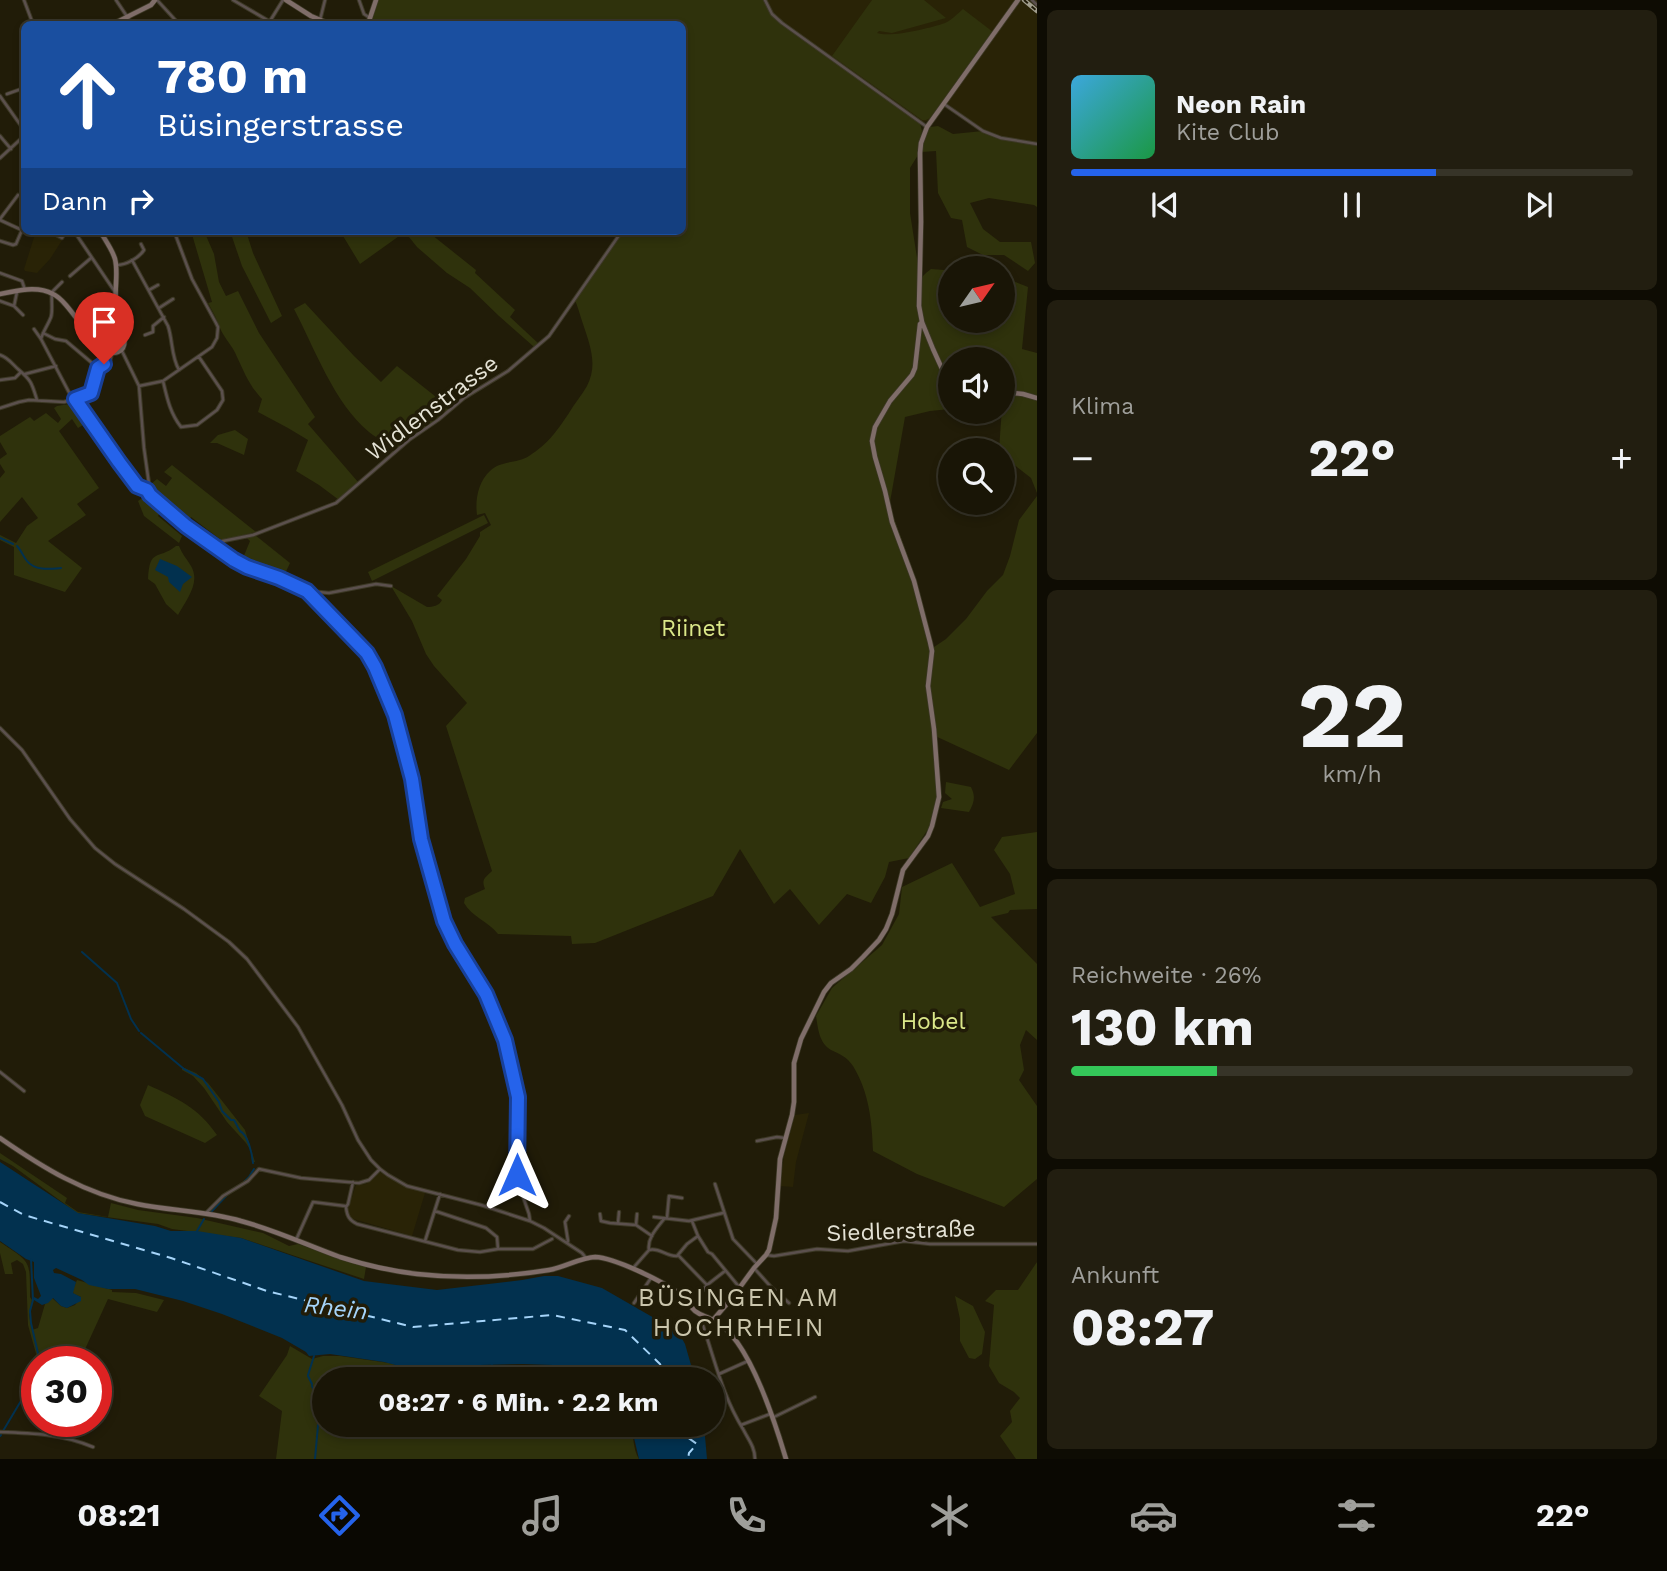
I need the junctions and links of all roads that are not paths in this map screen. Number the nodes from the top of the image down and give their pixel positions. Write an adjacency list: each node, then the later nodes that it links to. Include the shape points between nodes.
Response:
1 (24, 0): 15 (street)
2 (116, 0): 13 (street)
3 (156, 0): 13 (street); 18 (street)
4 (233, 0): 19 (street)
5 (284, 0): 14 (street); 20 (street)
6 (325, 0): 14 (street)
7 (359, 0): 21 (street)
8 (376, 0): 21 (street)
9 (765, 0): 27 (street, via 782,23)
10 (1018, 0): 25 (street)
11 (1032, 0): 12 (street)
12 (1037, 5)
13 (126, 17): 16 (street); 17 (street)
14 (320, 20)
15 (32, 21)
16 (119, 21)
17 (129, 21)
18 (176, 21)
19 (267, 21)
20 (270, 21)
21 (369, 21)
22 (21, 89): 23 (street)
23 (8, 94)
24 (0, 96): 26 (street)
25 (944, 104): 27 (street); 30 (street, via 983,131)
26 (21, 126)
27 (928, 127): 62 (street, via 920,153)
28 (0, 136): 31 (street)
29 (21, 139): 31 (street)
30 (1037, 144)
31 (11, 149): 32 (street)
32 (0, 158)
33 (18, 195): 34 (street)
34 (0, 219): 35 (street)
35 (21, 229)
36 (22, 235): 41 (street, via 13,245)
37 (77, 235): 43 (street)
38 (102, 235): 45 (street)
39 (176, 235): 70 (street, via 218,327 212,347)
40 (619, 235): 85 (street, Widlenstrasse, via 544,341 405,443 337,503 253,535)
41 (0, 241)
42 (141, 244): 44 (street, via 144,250)
43 (91, 258): 47 (street); 53 (street)
44 (132, 260): 45 (street); 51 (street)
45 (116, 265): 53 (street)
46 (0, 273): 50 (street, via 22,281)
47 (70, 276)
48 (62, 282): 54 (street)
49 (158, 285): 51 (street)
50 (25, 290): 52 (street); 54 (street)
51 (149, 290): 59 (street)
52 (17, 291): 55 (street); 58 (street)
53 (115, 292): 67 (street, via 125,340)
54 (52, 293): 64 (street, via 52,315); 68 (street, via 67,305 93,341)
55 (0, 294)
56 (173, 299): 59 (street)
57 (0, 301): 58 (street)
58 (14, 306): 60 (street)
59 (159, 308): 61 (street)
60 (23, 315)
61 (164, 317): 65 (street); 74 (street)
62 (921, 323): 71 (street); 92 (street, via 915,368 890,401 872,441 932,651 928,686 939,797 928,836 903,870 886,929 824,992 801,1039)
63 (34, 329): 66 (street)
64 (43, 333): 66 (street); 73 (street, via 66,340)
65 (145, 335)
66 (41, 339): 72 (street)
67 (122, 350): 68 (street); 78 (street)
68 (112, 354): 73 (street, via 110,361)
69 (0, 355): 75 (street)
70 (199, 357): 74 (street); 77 (street, via 222,391 223,400 197,425 181,427 174,418)
71 (938, 361)
72 (55, 366): 75 (street); 81 (street)
73 (98, 368): 81 (street, via 91,393)
74 (179, 370): 77 (street)
75 (23, 373): 76 (street); 82 (street)
76 (0, 380)
77 (163, 381): 78 (street)
78 (139, 386): 84 (street)
79 (1015, 393): 80 (street)
80 (1037, 398)
81 (74, 399): 82 (street, via 59,403); 84 (street, via 137,486)
82 (37, 400): 83 (street)
83 (0, 408)
84 (147, 490): 85 (street)
85 (212, 543): 87 (street, via 247,567)
86 (391, 586): 87 (street)
87 (307, 591): 109 (street, via 367,653 395,715 439,906 505,1040 518,1097 518,1182)
88 (0, 728): 94 (street, via 22,750 95,848 247,958 298,1027 365,1151)
89 (0, 1072): 90 (street)
90 (24, 1091)
91 (0, 1138): 103 (street, via 54,1173 101,1195)
92 (785, 1138): 93 (street); 123 (street, via 773,1238)
93 (757, 1141)
94 (380, 1169): 95 (street, via 364,1182); 97 (street, via 407,1186)
95 (354, 1182): 99 (street); 103 (street, via 259,1169)
96 (715, 1184): 102 (street)
97 (440, 1194): 100 (street); 109 (street)
98 (682, 1198): 108 (street, via 669,1196)
99 (346, 1206): 115 (street, via 313,1202); 117 (street, via 351,1221)
100 (435, 1210): 117 (street); 120 (street, via 486,1228 497,1237)
101 (619, 1212): 111 (street)
102 (723, 1213): 110 (street); 125 (street, via 733,1239)
103 (206, 1214): 115 (street)
104 (600, 1214): 111 (street, via 601,1221)
105 (637, 1214): 112 (street)
106 (569, 1216): 118 (street)
107 (654, 1217): 108 (street)
108 (665, 1219): 110 (street); 113 (street)
109 (530, 1221): 118 (street)
110 (692, 1221): 114 (street)
111 (618, 1223): 112 (street)
112 (636, 1225): 113 (street)
113 (652, 1236): 121 (street)
114 (698, 1236): 122 (street); 127 (street)
115 (296, 1240): 124 (street, via 368,1265 442,1276 536,1272)
116 (552, 1240): 120 (street, via 533,1249)
117 (425, 1241): 120 (street, via 458,1250)
118 (566, 1243): 124 (street)
119 (1037, 1244): 123 (street, Siedlerstraße, via 904,1241 860,1250)
120 (498, 1249)
121 (649, 1250): 122 (street); 126 (street)
122 (678, 1255): 129 (street)
123 (766, 1255): 125 (street)
124 (586, 1258): 126 (street)
125 (756, 1266): 130 (street); 133 (street)
126 (632, 1269): 128 (street)
127 (725, 1271): 129 (street); 130 (street)
128 (651, 1278): 132 (street); 134 (street)
129 (707, 1286): 131 (street)
130 (740, 1288): 135 (street)
131 (700, 1294)
132 (634, 1303)
133 (789, 1303)
134 (703, 1315): 135 (street); 137 (street)
135 (713, 1320): 136 (street, via 733,1337)
136 (748, 1361): 138 (street); 141 (street)
137 (716, 1367)
138 (725, 1372)
139 (725, 1391): 142 (street)
140 (815, 1397): 141 (street)
141 (771, 1416): 142 (street); 146 (street)
142 (740, 1426): 145 (street)
143 (0, 1432): 144 (street, via 47,1434)
144 (93, 1447)
145 (755, 1459)
146 (786, 1459)

